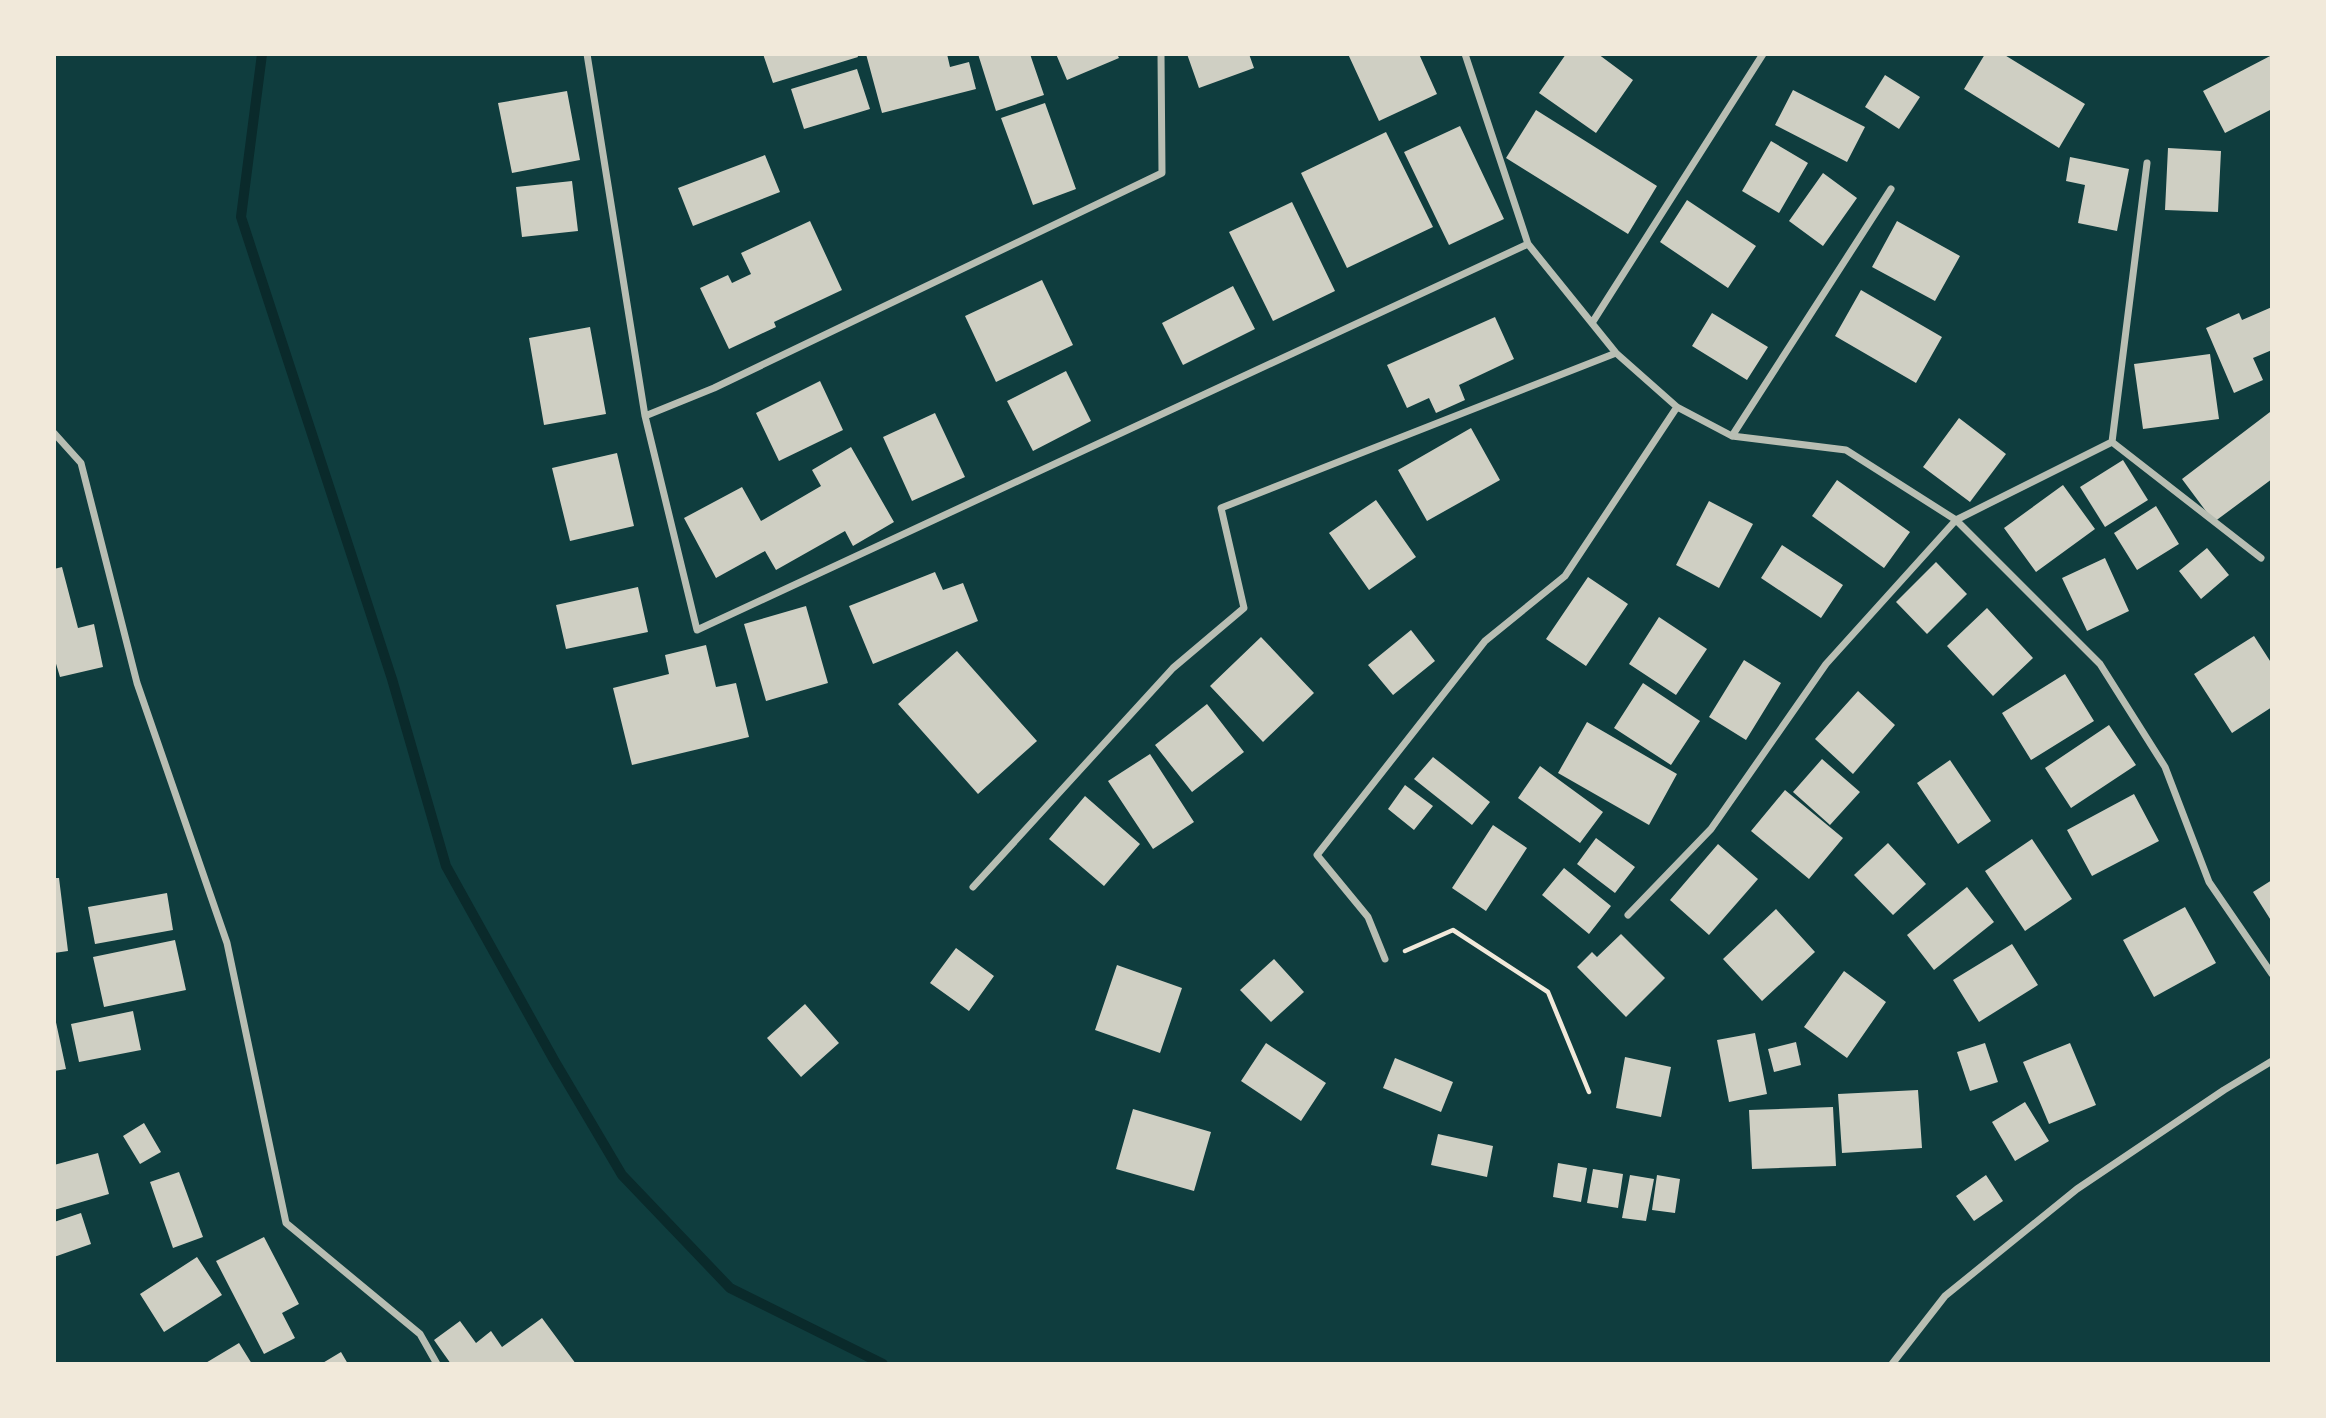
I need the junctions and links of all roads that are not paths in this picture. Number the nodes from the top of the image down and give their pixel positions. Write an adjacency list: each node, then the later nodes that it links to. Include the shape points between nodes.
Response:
1 (587, 54): 11 (street)
2 (1161, 54): 11 (street, via 1162,173 714,388)
3 (1465, 54): 7 (street)
4 (1763, 54): 8 (street)
5 (2147, 163): 14 (street)
6 (1891, 189): 13 (street)
7 (1528, 244): 8 (street); 11 (street, via 697,630)
8 (1592, 323): 9 (street)
9 (1616, 353): 10 (street); 17 (street, via 1221,508 1244,608 1172,668)
10 (1677, 407): 13 (street); 19 (street, via 1565,576 1485,641 1317,855 1368,916)
11 (645, 416)
12 (54, 433): 22 (street, via 81,463 137,683 227,943 286,1223 419,1334)
13 (1732, 436): 15 (street, via 1846,450)
14 (2112, 442): 15 (street); 16 (street)
15 (1956, 520): 18 (street, via 1826,664 1711,829); 20 (street, via 2099,664 2165,767 2209,882)
16 (2261, 558)
17 (973, 887)
18 (1628, 915)
19 (1385, 959)
20 (2272, 974)
21 (2272, 1061): 23 (street, via 2077,1189 1945,1296)
22 (437, 1364)
23 (1892, 1364)

